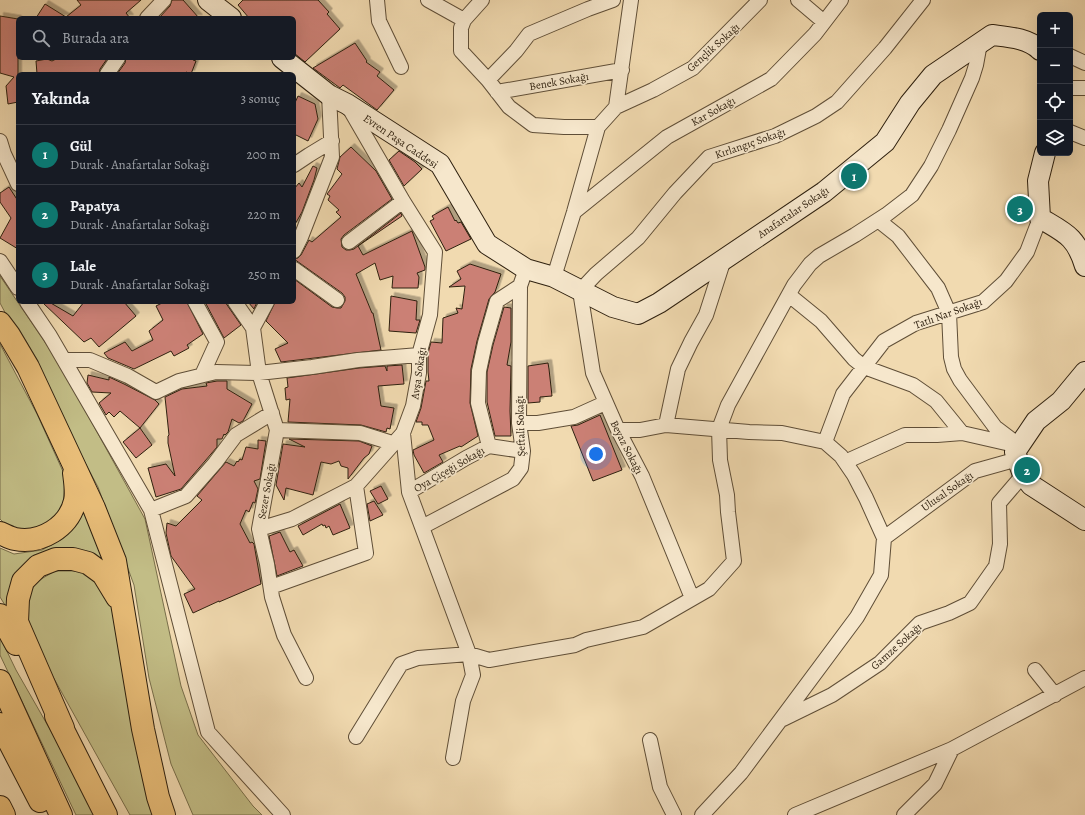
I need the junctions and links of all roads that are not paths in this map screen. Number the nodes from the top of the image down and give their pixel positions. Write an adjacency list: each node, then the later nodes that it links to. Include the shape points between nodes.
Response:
1 (164, 0): 13 (street)
2 (208, 0): 14 (main road)
3 (377, 0): 23 (street, via 379,21)
4 (428, 0): 15 (street)
5 (482, 0): 15 (street)
6 (612, 0): 12 (street)
7 (631, 0): 24 (street)
8 (760, 0): 32 (street, Gençlik Sokağı, via 693,68)
9 (798, 0): 16 (street)
10 (841, 0): 16 (street, Kar Sokağı)
11 (922, 0): 54 (street, Kırlangıç Sokağı, via 885,48 837,102 816,116 775,136 709,157 675,192 638,238)
12 (586, 4): 26 (street, via 529,34)
13 (149, 16)
14 (228, 16)
15 (464, 20): 26 (street, via 461,28 461,51)
16 (824, 22): 42 (street, Kar Sokağı, via 771,79 667,137)
17 (980, 43): 18 (main road, Anafartalar Sokağı, via 992,34 1016,38); 44 (street, via 972,78 931,166 912,195); 47 (main road, Anafartalar Sokağı, via 933,75 910,103 885,142 824,192)
18 (1037, 47)
19 (1073, 57): 22 (street)
20 (117, 60): 25 (street)
21 (285, 60): 30 (main road, Evren Paşa Caddesi)
22 (1085, 63)
23 (401, 67)
24 (622, 70): 29 (street, Benek Sokağı); 32 (street)
25 (108, 72)
26 (488, 80): 29 (street)
27 (1073, 88): 28 (street)
28 (1085, 88)
29 (497, 92): 33 (street, via 509,107 533,125)
30 (329, 95): 31 (main road, Evren Paşa Caddesi); 37 (street)
31 (347, 104): 41 (street, Avşa Sokağı); 51 (main road, Evren Paşa Caddesi, via 440,164 487,244)
32 (616, 107): 33 (street)
33 (598, 127): 42 (street)
34 (1073, 133): 35 (street)
35 (1085, 138)
36 (0, 141): 40 (street)
37 (332, 141): 39 (street); 46 (street, via 332,157)
38 (1043, 156): 43 (main road, via 1038,181)
39 (296, 164)
40 (16, 180)
41 (402, 201): 45 (street); 64 (street, Avşa Sokağı, via 435,252 430,314)
42 (574, 212): 52 (street)
43 (1040, 218): 49 (main road, via 1069,235 1081,252); 61 (street, Tatlı Nar Sokağı, via 1027,252 1006,281 983,302)
44 (878, 220): 55 (street, via 819,256); 61 (street, via 903,242 938,288)
45 (350, 242)
46 (296, 247)
47 (724, 259): 54 (main road, Anafartalar Sokağı, via 638,314 613,307); 73 (street, via 706,315 678,369)
48 (0, 261): 53 (street)
49 (1085, 266)
50 (296, 270): 56 (street)
51 (523, 277): 52 (main road, Evren Paşa Caddesi); 72 (street, Şeftali Sokağı); 81 (street, Oya Çiçeği Sokağı, via 497,301 479,371 478,403)
52 (554, 277): 54 (main road, Evren Paşa Caddesi)
53 (16, 285)
54 (580, 291): 70 (street, Beyaz Sokağı, via 593,373)
55 (788, 295): 66 (street, via 821,321 854,359); 74 (street, via 732,398)
56 (337, 300)
57 (28, 304): 65 (street)
58 (196, 304): 69 (street, via 217,342)
59 (236, 304): 62 (street)
60 (266, 304): 62 (street)
61 (949, 313): 66 (street, Tatlı Nar Sokağı, via 916,323 884,341); 83 (street, via 954,369)
62 (253, 328): 68 (street, Sezer Sokağı)
63 (5, 329): 85 (highway, via 28,367)
64 (419, 355): 68 (street); 77 (street, Avşa Sokağı, via 419,373 413,406)
65 (64, 360): 69 (street, via 90,360 128,376 156,392 179,381); 88 (street)
66 (864, 366): 78 (street, via 913,385 936,401); 79 (street, Tatlı Nar Sokağı, via 843,394)
67 (1085, 372): 83 (main road, via 1061,401 1036,421)
68 (259, 373): 69 (street, via 216,372); 71 (street, Sezer Sokağı)
69 (202, 375)
70 (605, 403): 72 (street, via 574,417); 76 (street, Beyaz Sokağı)
71 (272, 413): 75 (street, Sezer Sokağı); 88 (street, via 236,435 186,496)
72 (519, 423): 82 (street, Şeftali Sokağı)
73 (666, 425): 74 (street); 76 (street, via 640,430)
74 (719, 429): 79 (street, via 782,433); 95 (street, via 720,460 727,495 734,561 709,589)
75 (277, 430): 80 (street, via 360,433); 91 (street, Sezer Sokağı)
76 (618, 430): 95 (street, Beyaz Sokağı, via 642,476)
77 (403, 433): 80 (street); 87 (street, Avşa Sokağı)
78 (962, 433): 83 (street); 84 (street, via 905,435)
79 (825, 442): 84 (street)
80 (392, 443): 86 (street)
81 (489, 446): 82 (street, Oya Çiçeği Sokağı); 87 (street, Oya Çiçeği Sokağı)
82 (523, 452): 90 (street, Şeftali Sokağı, via 521,468 513,479)
83 (1020, 460): 89 (main road, via 1031,485); 93 (street, Ulusal Sokağı, via 976,471); 104 (street, Gamze Sokağı, via 999,503 1000,544 996,566 970,603 920,623 880,663 832,695)
84 (845, 462): 93 (street, via 866,498)
85 (74, 465): 92 (highway, via 75,500 66,521 48,535 30,539 15,539); 96 (highway, via 115,561)
86 (356, 486): 91 (street, via 292,519); 94 (street, via 366,552)
87 (409, 492): 90 (street, Avşa Sokağı)
88 (151, 510): 121 (street, via 208,732)
89 (1085, 520)
90 (422, 527): 98 (street, Avşa Sokağı)
91 (259, 529): 94 (street, Sezer Sokağı)
92 (0, 533)
93 (884, 538): 104 (street, via 880,575 857,617)
94 (271, 587): 100 (street, Sezer Sokağı, via 284,635)
95 (692, 598): 98 (street, via 643,627 586,640 575,645 489,660)
96 (124, 611): 106 (highway, via 103,574 88,563 73,559 56,559 38,566 23,581 18,599 17,622); 110 (highway)
97 (0, 614): 106 (highway)
98 (468, 654): 107 (street, via 418,658 401,664); 111 (street, Avşa Sokağı, via 473,674 463,701)
99 (1035, 670): 103 (street)
100 (306, 678)
101 (1085, 678): 103 (street)
102 (0, 681): 116 (highway)
103 (1055, 695): 109 (street)
104 (781, 719): 123 (street, via 741,773)
105 (0, 724): 115 (highway)
106 (63, 728): 112 (highway)
107 (356, 737)
108 (650, 740): 122 (street, via 660,787)
109 (952, 749): 124 (street); 125 (street, via 936,784)
110 (149, 757): 119 (highway); 120 (highway)
111 (453, 758)
112 (79, 762): 117 (highway); 118 (highway)
113 (0, 807): 114 (highway)
114 (4, 815)
115 (47, 815)
116 (61, 815)
117 (106, 815)
118 (116, 815)
119 (164, 815)
120 (175, 815)
121 (283, 815)
122 (674, 815)
123 (702, 815)
124 (794, 815)
125 (904, 815)

